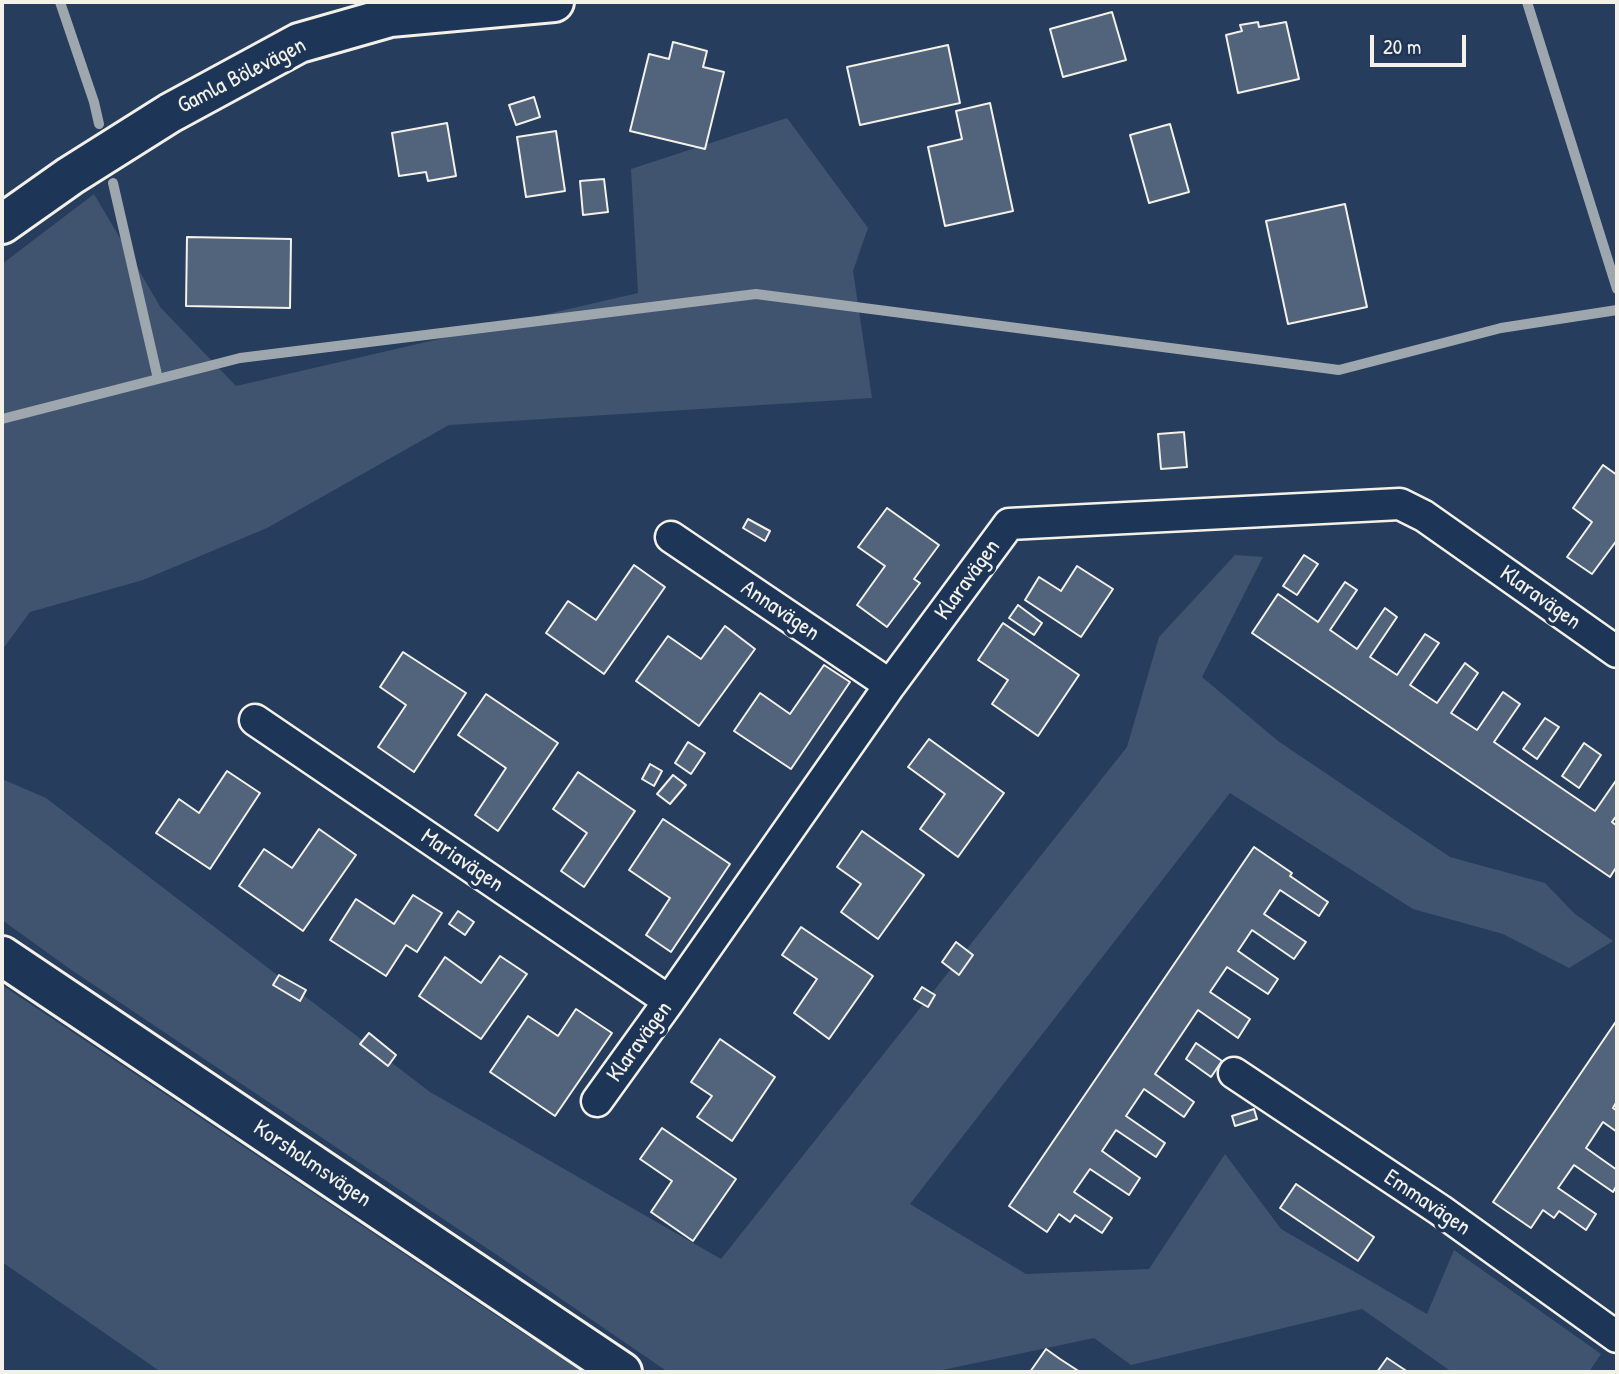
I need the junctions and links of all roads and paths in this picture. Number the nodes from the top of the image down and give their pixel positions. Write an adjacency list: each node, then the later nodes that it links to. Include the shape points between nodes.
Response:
1 (554, 2): 2 (main road, Gamla Bölevägen, via 390,17 299,43 170,113)
2 (2, 224)
3 (670, 537): 5 (street, Annavägen)
4 (1617, 652): 5 (street, Klaravägen, via 1424,516 1400,504 1009,524)
5 (890, 685): 8 (street, Klaravägen)
6 (255, 720): 8 (street, Mariavägen)
7 (2, 956): 12 (main road, Korsholmsvägen)
8 (669, 1002): 10 (street, Klaravägen)
9 (1234, 1073): 11 (street, Emmavägen, via 1440,1210)
10 (597, 1101)
11 (1617, 1337)
12 (622, 1372)

